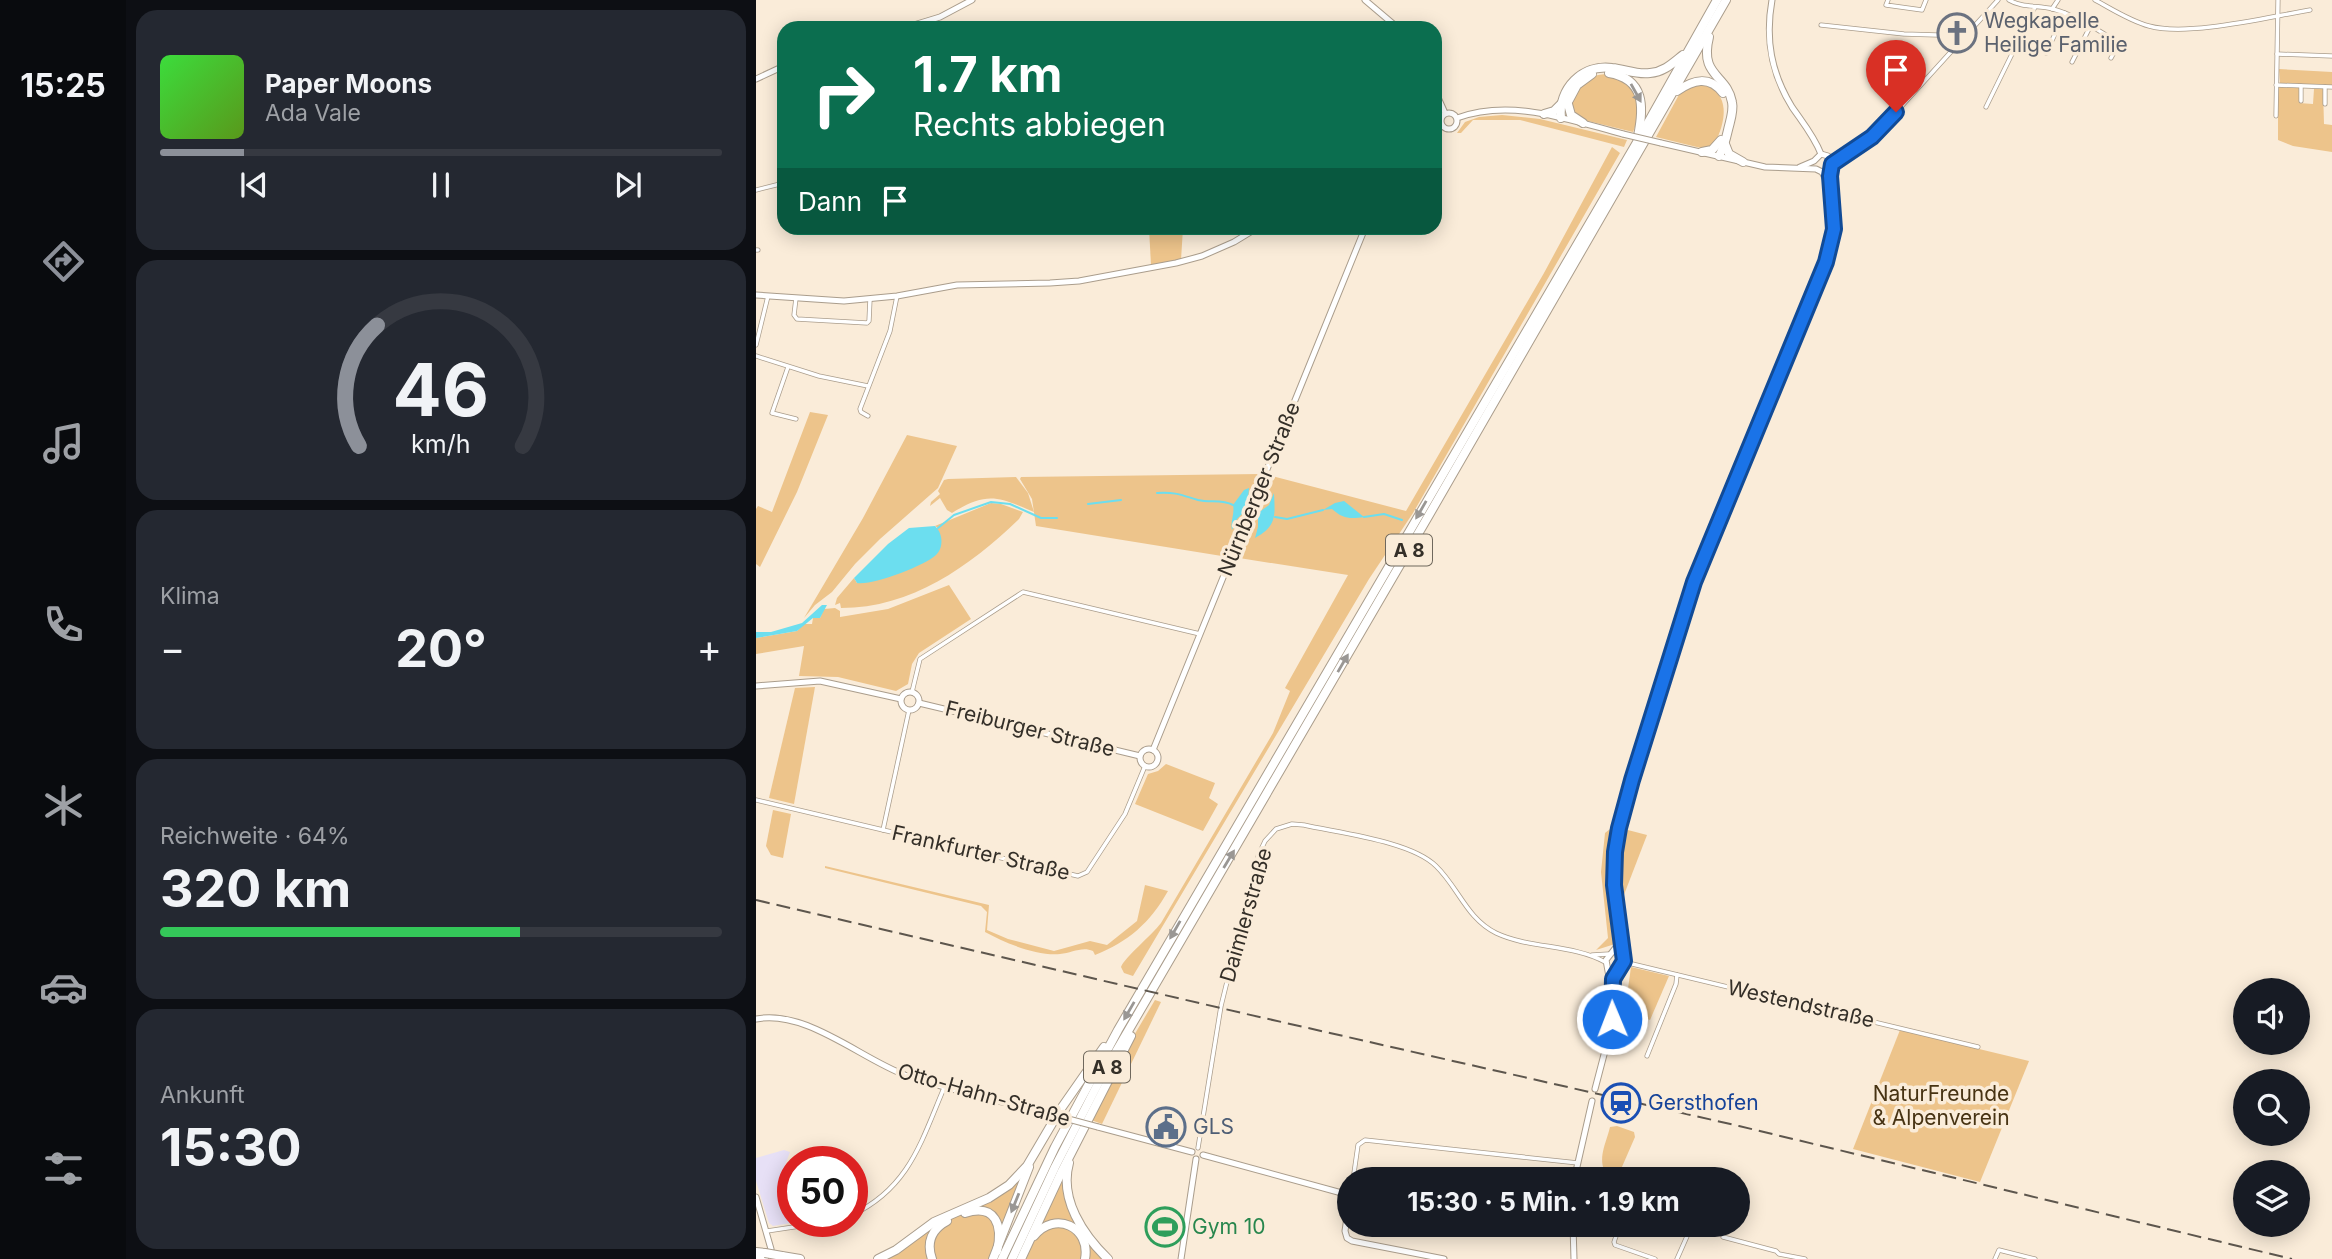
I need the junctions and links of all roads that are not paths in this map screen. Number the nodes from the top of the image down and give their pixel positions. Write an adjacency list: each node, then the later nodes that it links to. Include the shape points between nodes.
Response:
1 (972, 0): 18 (street)
2 (1365, 0): 19 (street)
3 (1717, 0): 27 (highway, A 8)
4 (1726, 0): 20 (highway, A 8)
5 (1772, 0): 56 (street, via 1772,62 1781,88)
6 (1888, 0): 7 (street, via 1886,5 1892,7 1922,10)
7 (1926, 0)
8 (1998, 0): 22 (street)
9 (2009, 0): 13 (street)
10 (2058, 0): 14 (street)
11 (2095, 0): 17 (street, via 2165,30)
12 (2278, 0): 17 (street)
13 (2035, 7): 14 (street); 44 (street)
14 (2052, 9): 16 (street)
15 (2310, 10): 17 (street)
16 (2065, 13): 23 (street); 28 (street)
17 (2277, 16): 29 (street)
18 (927, 21)
19 (1390, 21)
20 (1713, 22): 39 (highway, A 8); 53 (highway, via 1706,50 1708,63 1732,103)
21 (1821, 24): 25 (street)
22 (1975, 25): 24 (street); 26 (street)
23 (2091, 25): 31 (street, via 2119,43); 32 (street)
24 (1948, 33): 25 (street); 26 (street)
25 (1937, 35): 26 (street)
26 (1956, 45): 60 (street, via 1872,137)
27 (1688, 51): 40 (highway, via 1657,72 1605,67 1586,71 1568,87); 54 (highway, A 8)
28 (2046, 53)
29 (2277, 54): 30 (street); 35 (street)
30 (2332, 56)
31 (2111, 58)
32 (2072, 62)
33 (777, 69): 34 (street)
34 (756, 79)
35 (2277, 85): 36 (street); 47 (street)
36 (2301, 86): 37 (street); 41 (street)
37 (2325, 87): 38 (street); 42 (street)
38 (2332, 87)
39 (1674, 92): 53 (highway, via 1699,80 1720,89 1727,103); 99 (highway, A 8, one-way to 39)
40 (1565, 102): 46 (highway); 49 (highway); 51 (highway, via 1571,115); 54 (highway, one-way to 54, via 1577,85 1593,74 1625,78 1642,102)
41 (2301, 102)
42 (2325, 104)
43 (1442, 106): 45 (street)
44 (1986, 107)
45 (1445, 113): 48 (street); 50 (street)
46 (1544, 114): 48 (street, via 1507,108); 49 (street)
47 (2276, 116)
48 (1457, 118): 52 (street, via 1453,128)
49 (1561, 118): 51 (street)
50 (1442, 120)
51 (1583, 123): 55 (street, bridge)
52 (1442, 127)
53 (1723, 142): 55 (highway); 57 (highway); 59 (highway, via 1729,154)
54 (1636, 144): 101 (highway, A 8, one-way to 101)
55 (1702, 152): 57 (street)
56 (1821, 154): 58 (street); 60 (street)
57 (1719, 156): 59 (street)
58 (1814, 161): 61 (street); 62 (street)
59 (1743, 162): 61 (street)
60 (1830, 163): 62 (street); 65 (street)
61 (1798, 168): 62 (street)
62 (1819, 170): 65 (street)
63 (777, 185): 64 (street)
64 (756, 190)
65 (1832, 192): 90 (street, via 1834,229 1826,262 1694,582 1632,780 1615,852)
66 (1246, 235): 70 (street, via 1202,256 1154,267 1074,281 957,285)
67 (1362, 235): 79 (street, Nürnberger Straße)
68 (756, 295): 69 (street)
69 (768, 296): 71 (street); 73 (street)
70 (897, 296): 72 (street); 76 (street, via 890,331)
71 (796, 298): 72 (street); 72 (street, via 797,319 867,323)
72 (870, 299)
73 (756, 345)
74 (756, 356): 75 (street)
75 (788, 367): 76 (street); 78 (street, via 772,413)
76 (868, 386): 77 (street, via 860,409)
77 (868, 416)
78 (796, 419)
79 (1200, 634): 81 (street, via 1023,592 920,659); 85 (street, Nürnberger Straße)
80 (756, 686): 82 (street, via 820,681)
81 (912, 692): 82 (street); 83 (street)
82 (901, 699): 84 (street)
83 (919, 703): 84 (street); 86 (street, Freiburger Straße)
84 (909, 710): 89 (street)
85 (1153, 750): 86 (street, via 1144,750); 87 (street, via 1158,761)
86 (1140, 756): 87 (street)
87 (1145, 766): 89 (street, Frankfurter Straße, via 1125,814 1087,872 1079,876)
88 (756, 800): 89 (street, Frankfurter Straße)
89 (883, 830)
90 (1620, 924): 91 (street); 92 (street)
91 (1612, 953): 92 (street); 93 (street, Daimlerstraße); 95 (street)
92 (1622, 954): 94 (street)
93 (1590, 956): 95 (street, Daimlerstraße); 108 (street, Daimlerstraße, via 1510,939 1488,929 1470,913 1434,864 1416,852 1304,825 1279,827 1262,847 1252,876 1217,1026)
94 (1624, 962): 96 (street); 97 (street, Westendstraße)
95 (1608, 965): 96 (street); 98 (street)
96 (1618, 969): 98 (street)
97 (1677, 975): 102 (street, Westendstraße); 103 (street)
98 (1611, 988): 105 (street, via 1612,1024)
99 (1143, 1006): 107 (highway); 133 (highway, A 8, via 1074,1129)
100 (756, 1019): 104 (street, Otto-Hahn-Straße, via 797,1022 891,1069)
101 (1118, 1030): 109 (highway, via 1060,1110); 132 (highway, A 8)
102 (1978, 1047)
103 (1647, 1056)
104 (945, 1086): 108 (street, Otto-Hahn-Straße, bridge); 117 (street, via 902,1176 883,1197)
105 (1595, 1089)
106 (1592, 1101): 112 (street)
107 (1072, 1150): 125 (highway); 136 (highway, via 1066,1181 1071,1205)
108 (1195, 1150): 110 (street); 111 (street, via 1192,1156)
109 (1034, 1155): 128 (highway, one-way to 128); 130 (highway, via 1001,1192 934,1222)
110 (1203, 1155): 111 (street); 115 (street)
111 (1196, 1159): 137 (street)
112 (1578, 1163): 113 (street, via 1371,1140 1360,1142); 114 (street)
113 (1355, 1167)
114 (1577, 1167)
115 (1337, 1192)
116 (756, 1197): 119 (street)
117 (868, 1205)
118 (777, 1230): 119 (street)
119 (767, 1231): 126 (street)
120 (1347, 1237): 138 (street)
121 (1573, 1237): 139 (street)
122 (1616, 1237): 140 (street, via 1616,1247)
123 (1687, 1237): 141 (street)
124 (1723, 1237): 127 (street)
125 (1027, 1247): 134 (highway); 135 (highway, via 1044,1226 1063,1223 1081,1235)
126 (762, 1254): 129 (highway, bridge)
127 (1779, 1254): 142 (street); 143 (street)
128 (995, 1255): 131 (highway, via 1000,1233 996,1221 976,1210 939,1225 930,1241)
129 (800, 1259)
130 (878, 1259)
131 (932, 1259)
132 (1002, 1259)
133 (1012, 1259)
134 (1021, 1259)
135 (1085, 1259)
136 (1108, 1259)
137 (1181, 1259)
138 (1444, 1259)
139 (1574, 1259)
140 (1655, 1259)
141 (1677, 1259)
142 (1775, 1259)
143 (1805, 1259)
144 (1995, 1259): 145 (street, via 1999,1250)
145 (2035, 1259)

